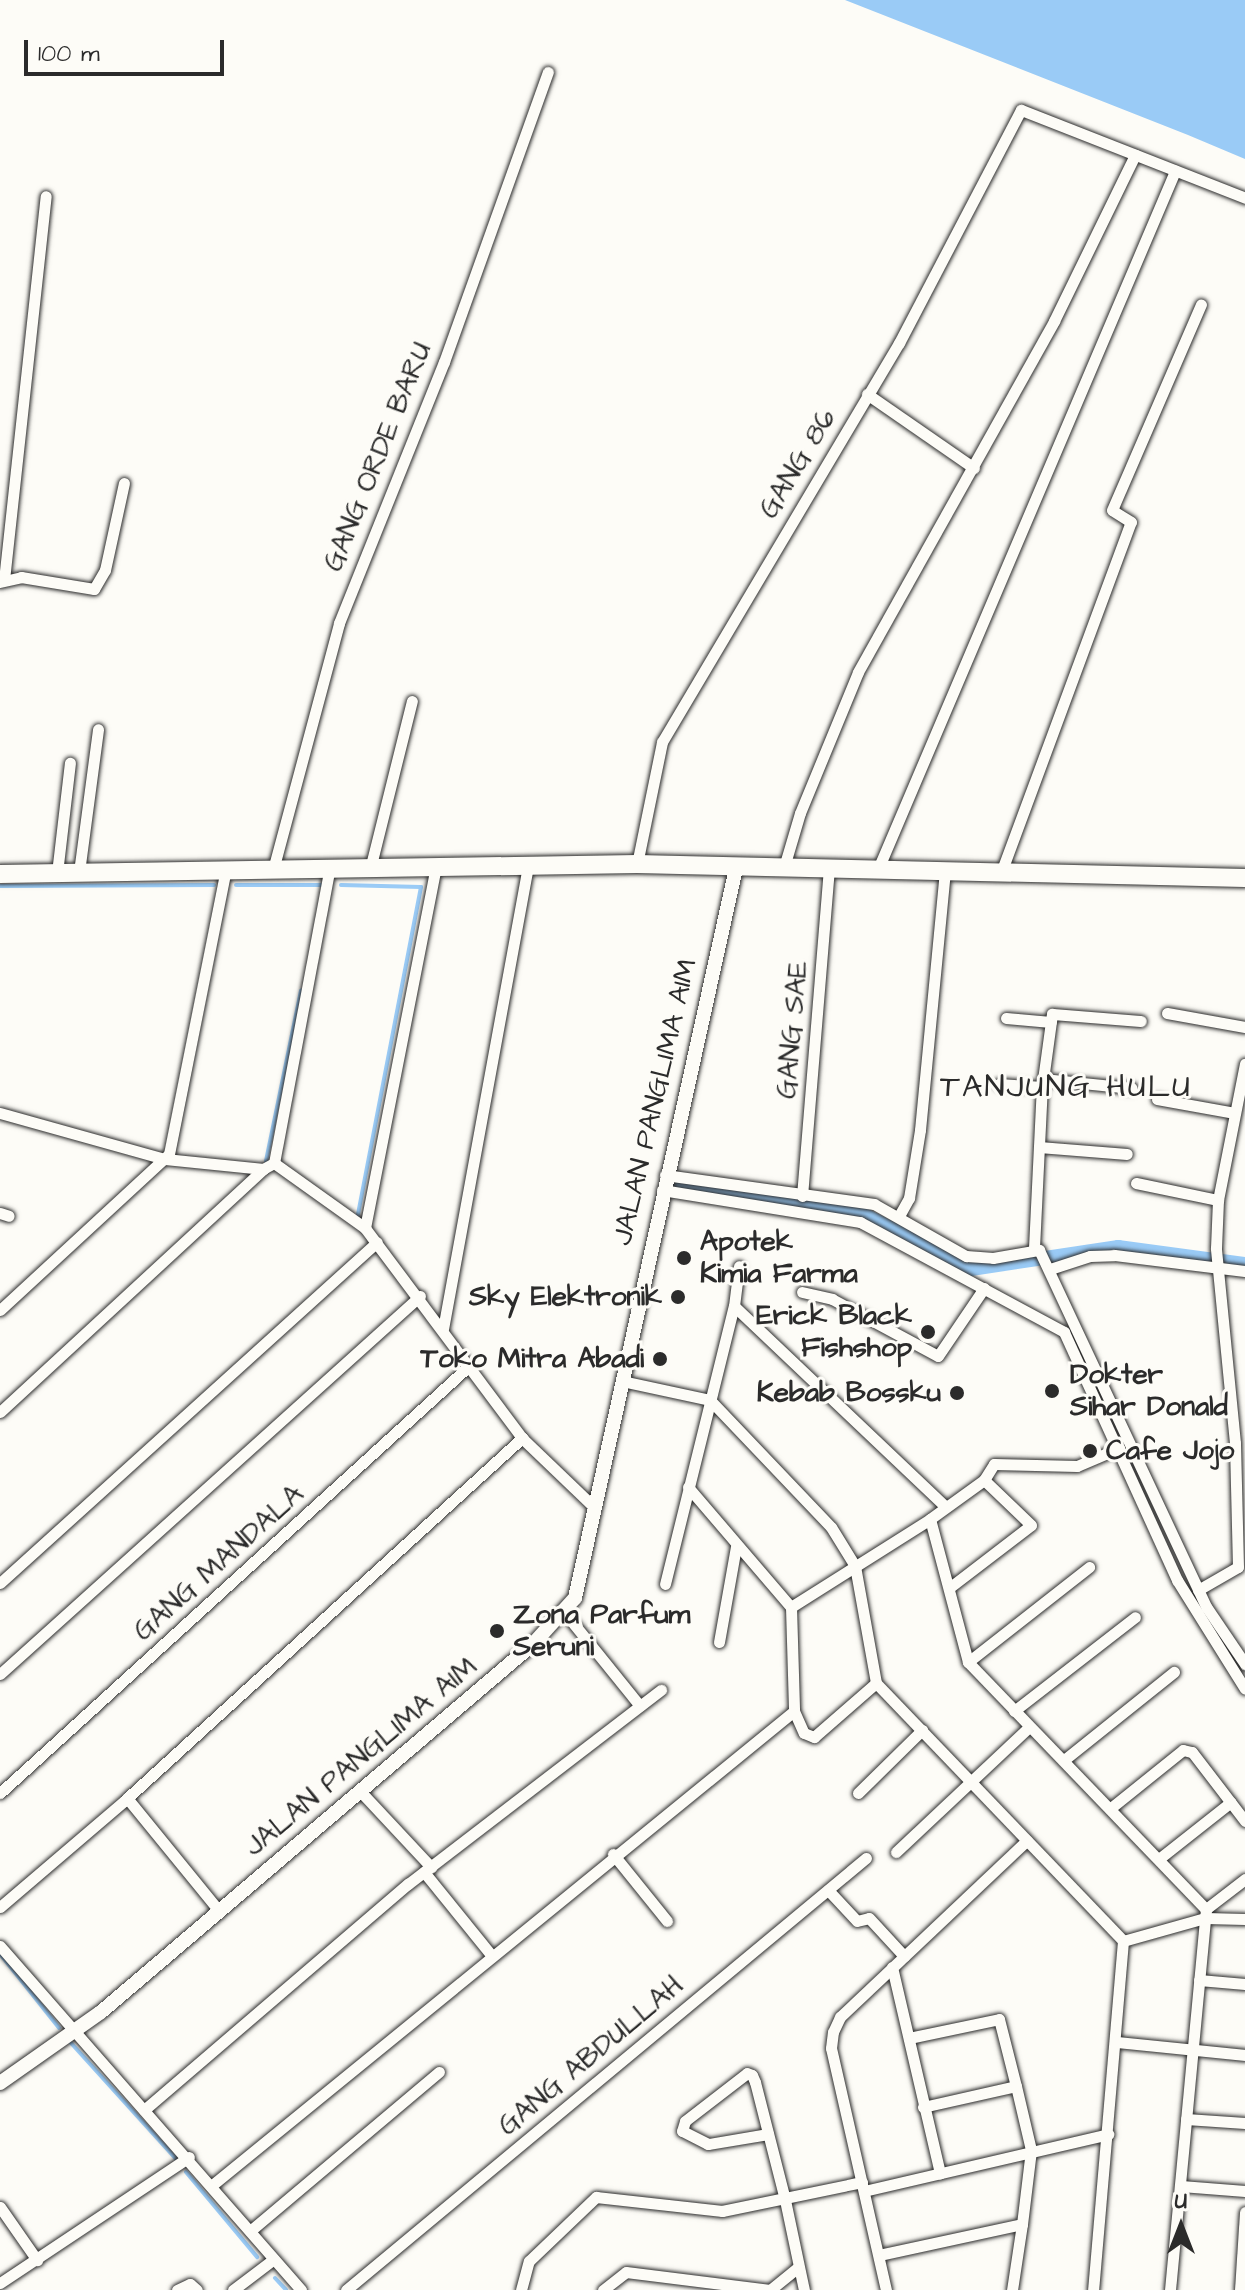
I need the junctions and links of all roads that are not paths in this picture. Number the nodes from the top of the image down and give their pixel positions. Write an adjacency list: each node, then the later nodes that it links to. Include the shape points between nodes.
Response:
1 (548, 72): 16 (street, GANG ORDE BARU, via 444,362 339,623)
2 (1135, 155): 3 (street); 7 (street, GANG 86, via 1021,110); 8 (street, via 1077,278)
3 (1175, 171): 5 (street); 24 (street)
4 (46, 196): 10 (street)
5 (1245, 198)
6 (1201, 304): 26 (street, via 1112,510 1131,522)
7 (867, 394): 8 (street); 14 (street, GANG 86, via 662,742)
8 (974, 468): 20 (street, via 908,574 858,672 800,813)
9 (124, 483): 10 (street, via 105,570 94,589 49,580)
10 (2, 581)
11 (412, 701): 15 (street)
12 (98, 729): 27 (street)
13 (70, 763): 28 (street)
14 (637, 857): 19 (main road); 21 (main road)
15 (371, 865): 17 (main road); 18 (main road)
16 (274, 866): 17 (main road); 22 (main road)
17 (330, 866): 46 (street)
18 (436, 866): 19 (main road); 52 (street)
19 (528, 866): 65 (street)
20 (784, 867): 21 (main road); 23 (main road)
21 (736, 868): 47 (street, JALAN PANGLIMA AIM)
22 (226, 869): 27 (main road); 45 (street, via 188,1079)
23 (829, 869): 24 (main road); 49 (street, GANG SAE)
24 (878, 869): 25 (main road)
25 (945, 869): 26 (main road); 51 (street, via 920,1130 909,1198)
26 (1002, 870): 30 (main road)
27 (79, 872): 28 (main road)
28 (57, 873): 29 (main road)
29 (0, 874)
30 (1245, 878)
31 (1167, 1013): 35 (street)
32 (1006, 1018): 34 (street)
33 (1141, 1021): 34 (street, via 1058,1011)
34 (1051, 1022): 37 (street)
35 (1245, 1027)
36 (1245, 1064): 42 (street)
37 (1042, 1083): 38 (street); 39 (street); 43 (street)
38 (999, 1084)
39 (1132, 1088)
40 (1157, 1099): 42 (street)
41 (0, 1113): 45 (street)
42 (1235, 1113): 50 (street)
43 (1039, 1147): 44 (street); 54 (street)
44 (1127, 1154)
45 (165, 1159): 46 (street); 63 (street)
46 (269, 1166): 52 (street); 70 (street)
47 (663, 1182): 49 (street); 59 (street, via 860,1222); 68 (street, JALAN PANGLIMA AIM)
48 (1136, 1183): 50 (street)
49 (802, 1196): 51 (street, via 858,1201)
50 (1218, 1200): 56 (street)
51 (899, 1216): 54 (street, via 966,1256 993,1258)
52 (365, 1228): 53 (street)
53 (377, 1242): 61 (street); 81 (street)
54 (1038, 1250): 57 (street)
55 (739, 1266): 62 (street)
56 (1217, 1266): 57 (street, via 1114,1255); 58 (street); 84 (street, via 1235,1443 1238,1567)
57 (1049, 1268): 64 (street)
58 (1245, 1271)
59 (984, 1288): 60 (street, via 938,1356 832,1299); 66 (street)
60 (802, 1292)
61 (420, 1296): 65 (street); 92 (street)
62 (734, 1306): 69 (street); 75 (street)
63 (0, 1310)
64 (1076, 1325): 66 (street); 84 (street)
65 (443, 1329): 67 (street)
66 (1064, 1332): 72 (street)
67 (469, 1366): 71 (street); 104 (street, GANG MANDALA)
68 (622, 1381): 69 (street); 76 (street, JALAN PANGLIMA AIM)
69 (710, 1400): 74 (street); 79 (street, via 831,1527)
70 (0, 1412)
71 (522, 1438): 76 (street); 106 (street)
72 (1119, 1448): 73 (street, via 1077,1466 994,1464); 94 (street, via 1177,1580)
73 (984, 1480): 75 (street); 83 (street, via 1031,1525)
74 (688, 1487): 78 (street); 82 (street)
75 (946, 1507): 77 (street)
76 (595, 1508): 86 (street, JALAN PANGLIMA AIM, via 575,1598)
77 (930, 1519): 79 (street); 83 (street)
78 (736, 1547): 85 (street); 88 (street)
79 (855, 1566): 85 (street); 93 (street)
80 (1089, 1567): 89 (street)
81 (0, 1583)
82 (665, 1584)
83 (949, 1588): 89 (street)
84 (1198, 1590): 90 (street)
85 (791, 1607): 97 (street)
86 (565, 1613): 96 (street); 103 (street, JALAN PANGLIMA AIM)
87 (1135, 1617): 98 (street)
88 (719, 1642)
89 (968, 1662): 98 (street)
90 (1245, 1664)
91 (1174, 1672): 101 (street)
92 (0, 1674)
93 (876, 1683): 97 (street, via 814,1737 804,1733); 100 (street)
94 (1245, 1689)
95 (661, 1690): 96 (street)
96 (640, 1706): 115 (street)
97 (794, 1711): 112 (street)
98 (1014, 1711): 99 (street)
99 (1028, 1728): 101 (street); 102 (street)
100 (922, 1730): 102 (street); 105 (street)
101 (1064, 1760): 108 (street)
102 (972, 1780): 110 (street); 111 (street)
103 (361, 1792): 115 (street); 119 (street, JALAN PANGLIMA AIM)
104 (0, 1793)
105 (858, 1793)
106 (127, 1798): 118 (street); 119 (street)
107 (1231, 1802): 108 (street, via 1192,1752 1183,1750); 109 (street); 114 (street)
108 (1112, 1807): 114 (street)
109 (1245, 1821)
110 (1027, 1840): 123 (street); 126 (street)
111 (896, 1852)
112 (613, 1854): 122 (street); 125 (street)
113 (866, 1858): 117 (street, GANG ABDULLAH)
114 (1160, 1858): 120 (street)
115 (427, 1870): 125 (street); 139 (street)
116 (1245, 1879): 120 (street)
117 (828, 1890): 126 (street, via 857,1921 869,1918); 167 (street, GANG ABDULLAH)
118 (0, 1907)
119 (219, 1911): 130 (street, JALAN PANGLIMA AIM)
120 (1205, 1914): 121 (street); 123 (street); 128 (street)
121 (1245, 1919)
122 (667, 1921)
123 (1123, 1941): 132 (street)
124 (0, 1946): 130 (street)
125 (492, 1956): 147 (street)
126 (904, 1956): 127 (street)
127 (892, 1967): 131 (street); 148 (street, via 840,2017 831,2039)
128 (1199, 1980): 129 (street); 133 (street)
129 (1245, 1984)
130 (76, 2031): 136 (street, JALAN PANGLIMA AIM); 139 (street)
131 (909, 2038): 137 (street, via 999,2019); 138 (street)
132 (1117, 2042): 133 (street); 143 (street)
133 (1192, 2050): 134 (street); 140 (street)
134 (1245, 2055)
135 (439, 2072): 155 (street)
136 (0, 2083)
137 (1016, 2086): 138 (street); 144 (street)
138 (923, 2107): 146 (street)
139 (144, 2110): 145 (street)
140 (1186, 2119): 141 (street); 149 (street)
141 (1245, 2123)
142 (768, 2134): 142 (street, via 708,2144 682,2131 685,2121 750,2073); 151 (street)
143 (1108, 2134): 144 (street); 162 (street)
144 (1031, 2150): 146 (street); 154 (street)
145 (189, 2157): 147 (street); 158 (street)
146 (940, 2173): 148 (street)
147 (211, 2186): 155 (street)
148 (863, 2186): 151 (street); 156 (street)
149 (1181, 2186): 150 (street); 176 (street)
150 (1245, 2191)
151 (785, 2200): 159 (street); 168 (street, via 712,2211 596,2197 529,2261)
152 (0, 2207): 158 (street)
153 (1245, 2212): 177 (street)
154 (1022, 2224): 156 (street); 174 (street)
155 (250, 2231): 157 (street)
156 (879, 2255): 173 (street)
157 (274, 2259): 165 (street); 166 (street)
158 (37, 2260): 161 (street)
159 (798, 2267): 171 (street); 172 (street)
160 (680, 2280): 169 (street, via 626,2272); 170 (street); 171 (street)
161 (0, 2283)
162 (1094, 2288): 175 (street)
163 (177, 2290): 164 (street, via 190,2284)
164 (197, 2290)
165 (233, 2290)
166 (301, 2290)
167 (346, 2290)
168 (521, 2290)
169 (603, 2290)
170 (670, 2290)
171 (770, 2290)
172 (804, 2290)
173 (886, 2290)
174 (1012, 2290)
175 (1080, 2290)
176 (1170, 2290)
177 (1240, 2290)

